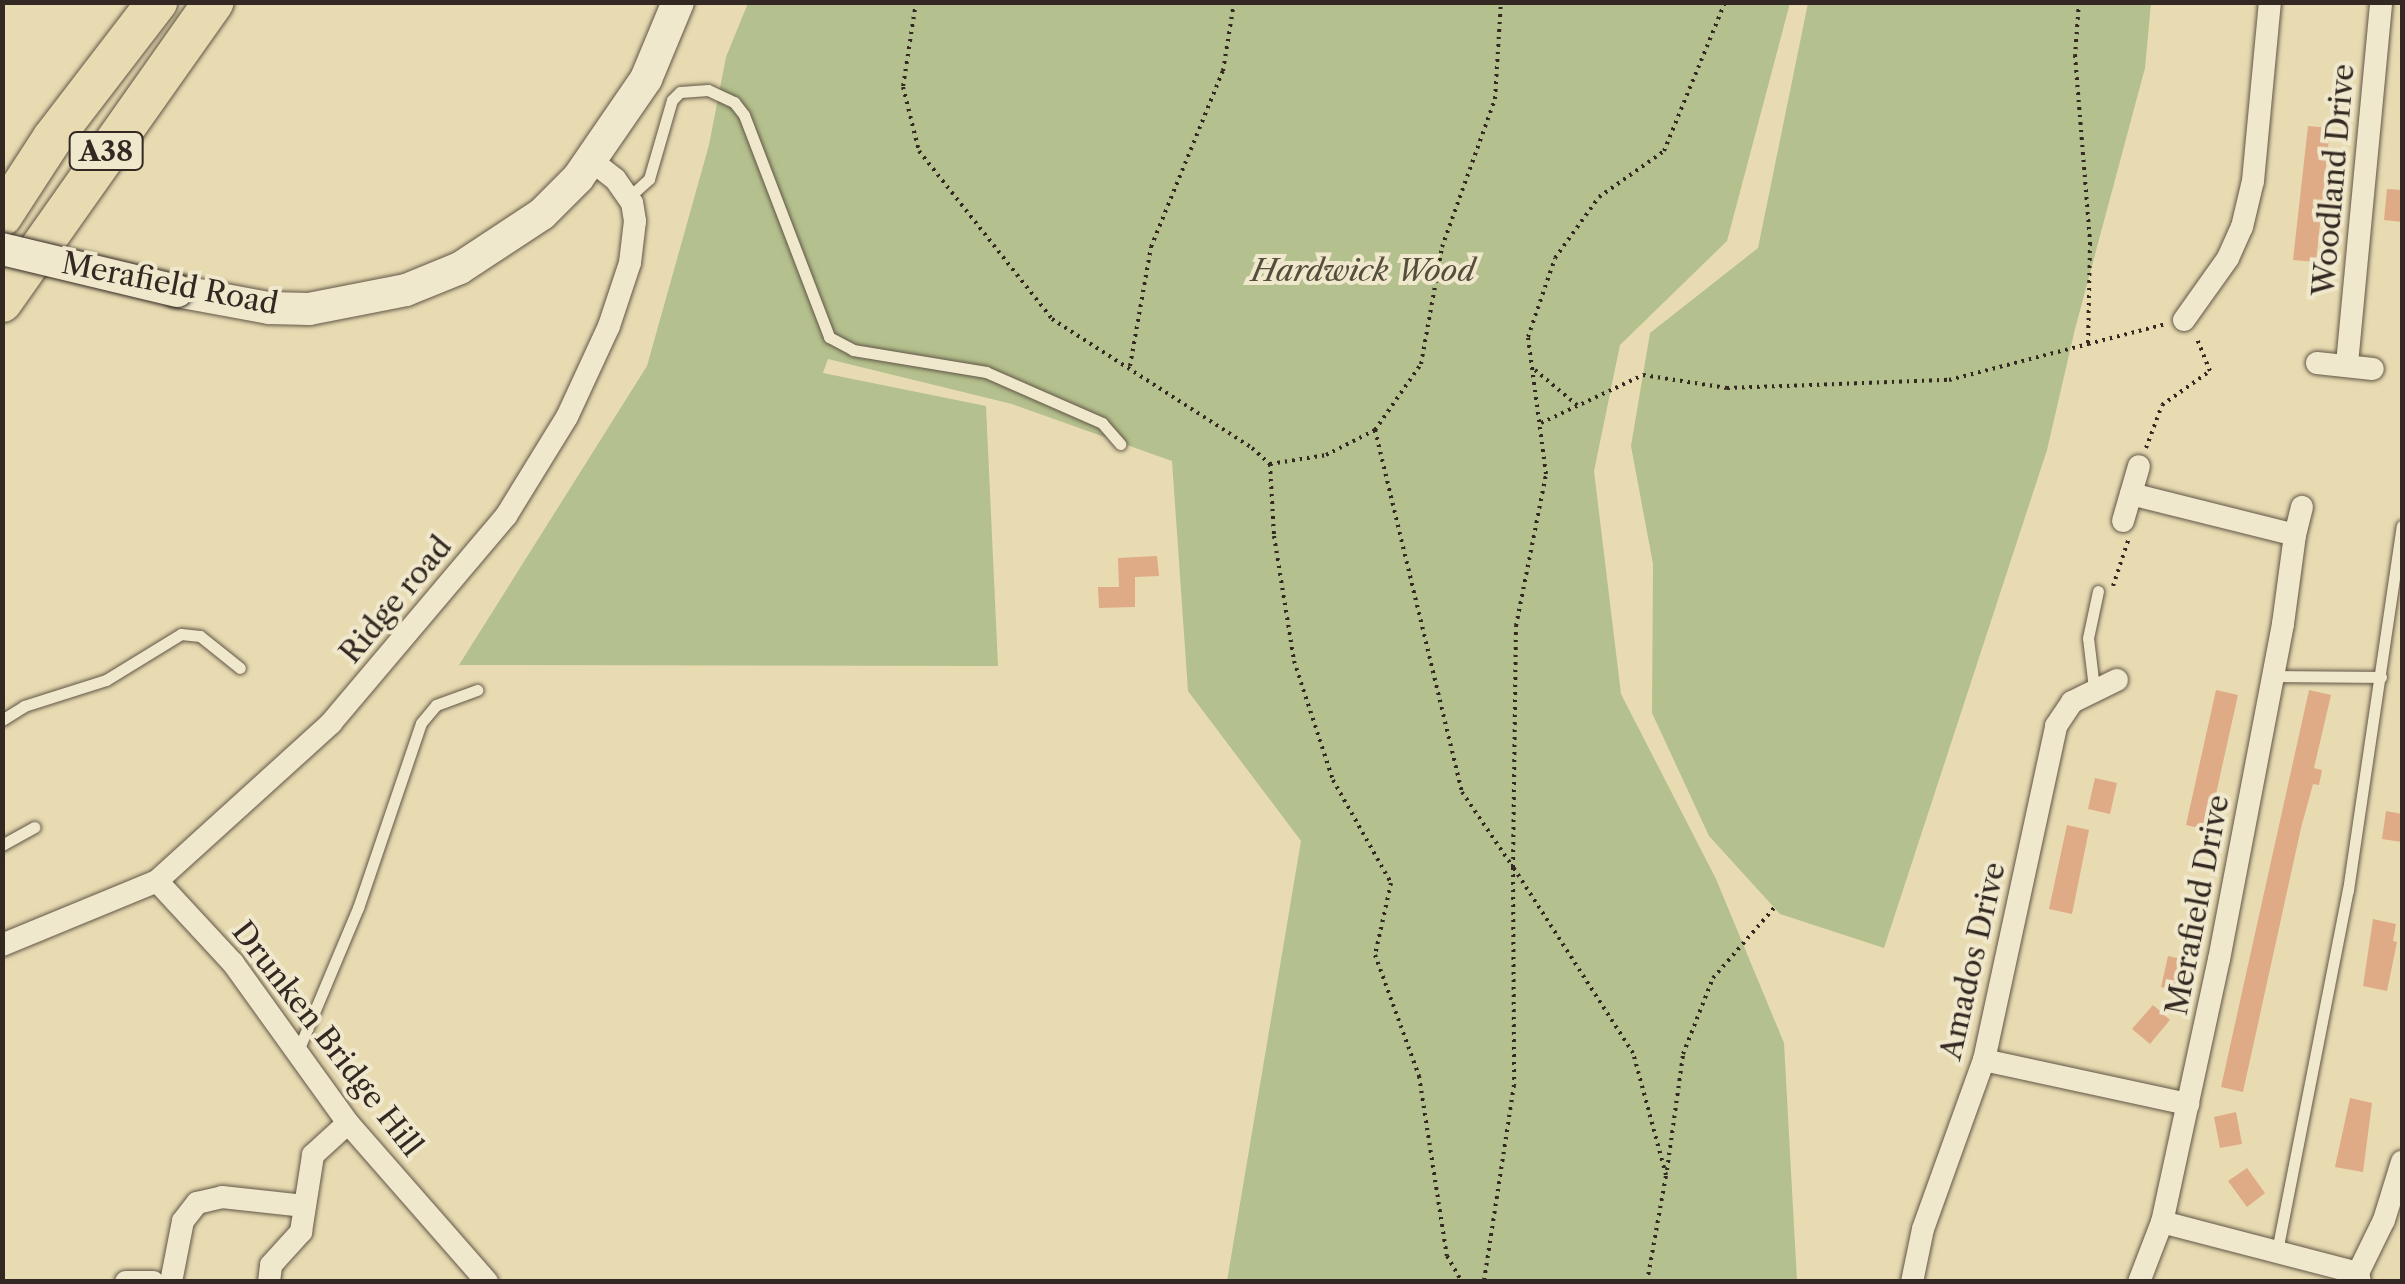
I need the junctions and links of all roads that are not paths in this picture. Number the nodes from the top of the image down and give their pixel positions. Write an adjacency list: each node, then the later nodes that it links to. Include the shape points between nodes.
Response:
1 (157, 2): 8 (highway, A38)
2 (214, 2): 10 (highway, A38)
3 (678, 2): 6 (street, Merafield Road, via 646,79)
4 (2270, 2): 11 (street, via 2253,180 2242,227)
5 (2381, 2): 13 (street, Woodland Drive)
6 (591, 160): 7 (street); 9 (street, Merafield Road, bridge, via 542,214 460,268 406,290 309,309 177,292)
7 (629, 198): 15 (lane, via 650,180 680,92 708,90 734,102 829,337 854,350 986,372 1102,424); 32 (street, Ridge road, via 634,242 609,326 567,417 506,516 330,723)
8 (2, 216)
9 (2, 249)
10 (2, 302)
11 (2184, 320)
12 (2318, 363): 13 (street)
13 (2346, 364): 14 (street)
14 (2372, 369)
15 (1120, 444)
16 (2138, 466): 17 (street)
17 (2130, 494): 19 (street); 21 (street)
18 (2302, 507): 21 (street, Merafield Drive)
19 (2123, 521)
20 (2402, 526): 25 (lane)
21 (2296, 534): 24 (street, Merafield Drive)
22 (2098, 591): 27 (lane, via 2088,638)
23 (240, 668): 29 (lane, via 200,636 181,634 106,680 24,706)
24 (2273, 676): 25 (lane); 36 (street, Merafield Drive)
25 (2381, 676): 41 (lane, via 2348,890)
26 (2117, 680): 27 (street, Amados Drive)
27 (2094, 688): 35 (street, Amados Drive, via 2072,702 2056,726)
28 (477, 690): 34 (lane, via 436,705 421,723 358,908)
29 (2, 720)
30 (34, 826): 31 (lane)
31 (2, 845)
32 (157, 881): 33 (street, Ridge road); 34 (street, Drunken Bridge Hill, via 233,963)
33 (2, 945)
34 (297, 1053): 37 (street, Drunken Bridge Hill)
35 (1984, 1060): 36 (street); 48 (street, Amados Drive)
36 (2188, 1104): 40 (street, Merafield Drive)
37 (348, 1123): 39 (street, via 313,1154); 47 (street, Drunken Bridge Hill)
38 (2402, 1162): 42 (street)
39 (305, 1206): 45 (street, via 222,1198 198,1203 183,1221); 46 (street, via 301,1232 271,1265)
40 (2162, 1222): 41 (street); 49 (street, Merafield Drive)
41 (2278, 1251): 42 (street)
42 (2359, 1277)
43 (126, 1282): 44 (street)
44 (152, 1282)
45 (171, 1282)
46 (269, 1282)
47 (487, 1282)
48 (1912, 1282)
49 (2139, 1282)

